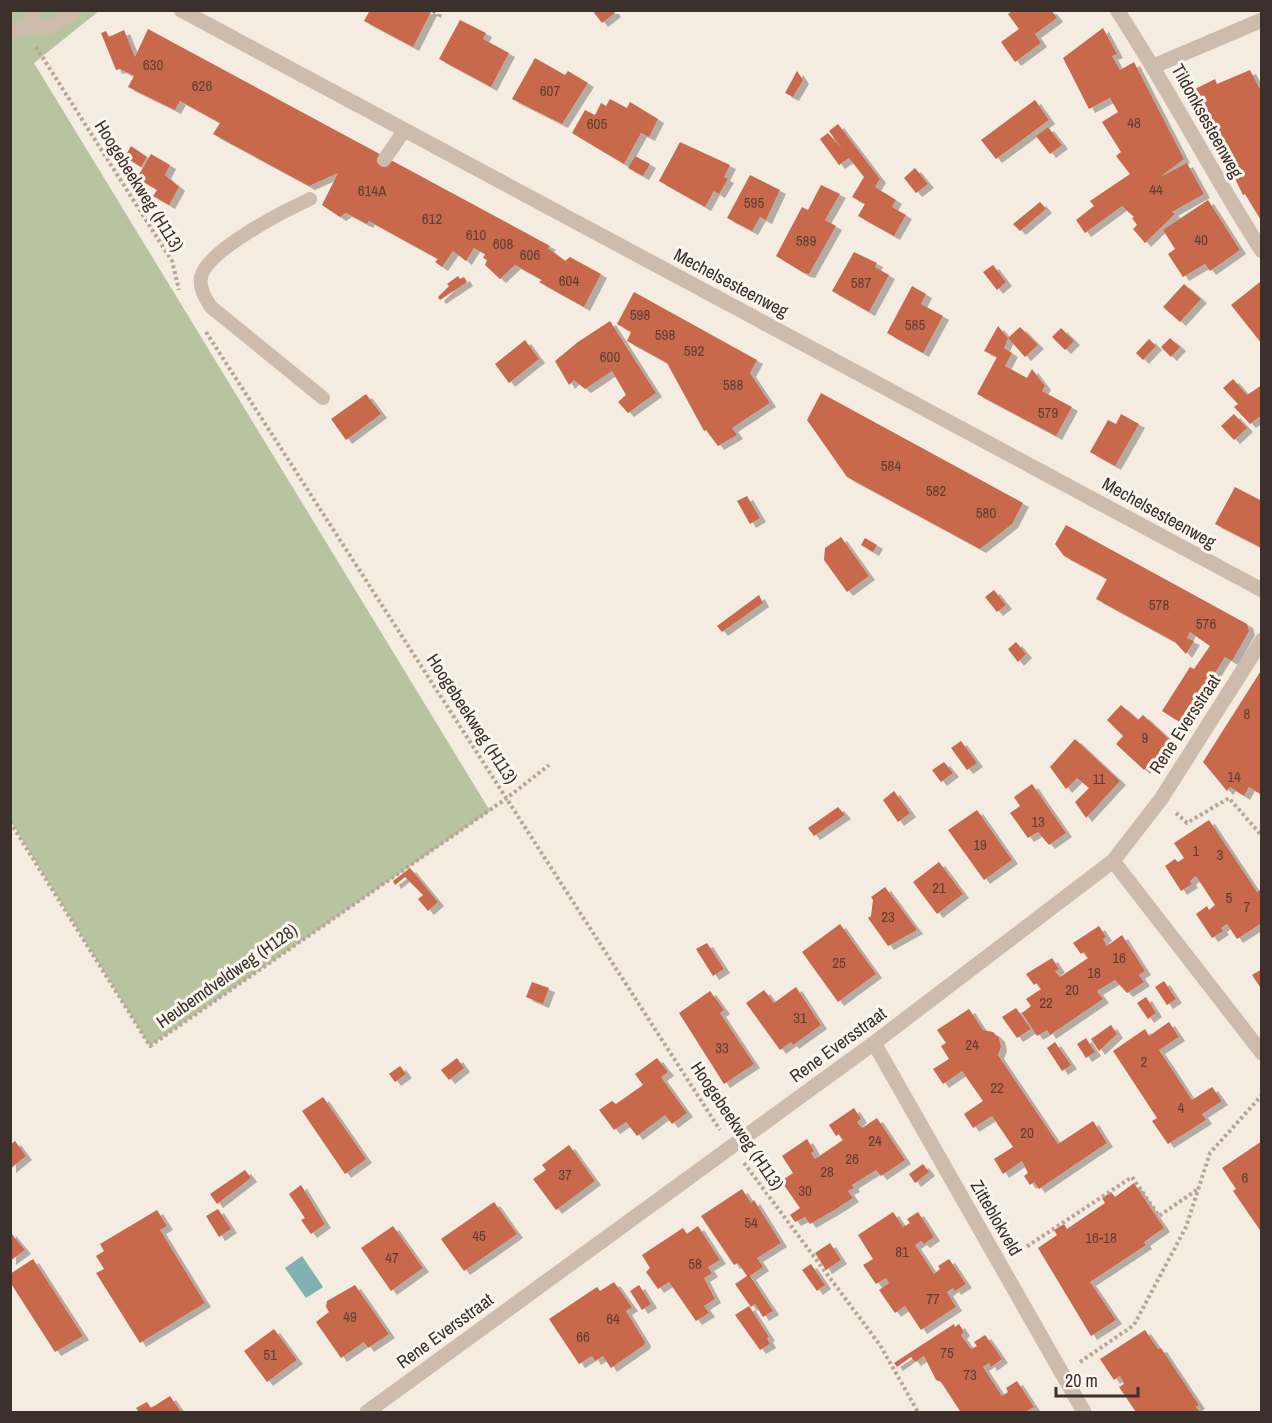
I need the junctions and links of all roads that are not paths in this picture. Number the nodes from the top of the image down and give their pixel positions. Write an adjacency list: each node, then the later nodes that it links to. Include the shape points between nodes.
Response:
1 (36, 10): 6 (lane)
2 (75, 10): 6 (lane, via 52,27)
3 (181, 10): 9 (street, Mechelsesteenweg)
4 (1117, 10): 8 (street, Tildonksesteenweg)
5 (1262, 20): 8 (street)
6 (28, 27): 7 (lane)
7 (10, 32)
8 (1154, 66): 12 (street, Tildonksesteenweg)
9 (404, 131): 10 (lane); 14 (street, Mechelsesteenweg)
10 (384, 160)
11 (310, 199): 13 (lane, via 267,219 205,265 201,278 202,292 211,307)
12 (1262, 251)
13 (323, 398)
14 (1262, 590)
15 (1262, 640): 16 (street, Rene Eversstraat, via 1161,799)
16 (1113, 861): 17 (street, Rene Eversstraat); 18 (street)
17 (874, 1043): 19 (street, Rene Eversstraat); 20 (street, Zitteblokveld)
18 (1262, 1053)
19 (367, 1413)
20 (1084, 1413)

